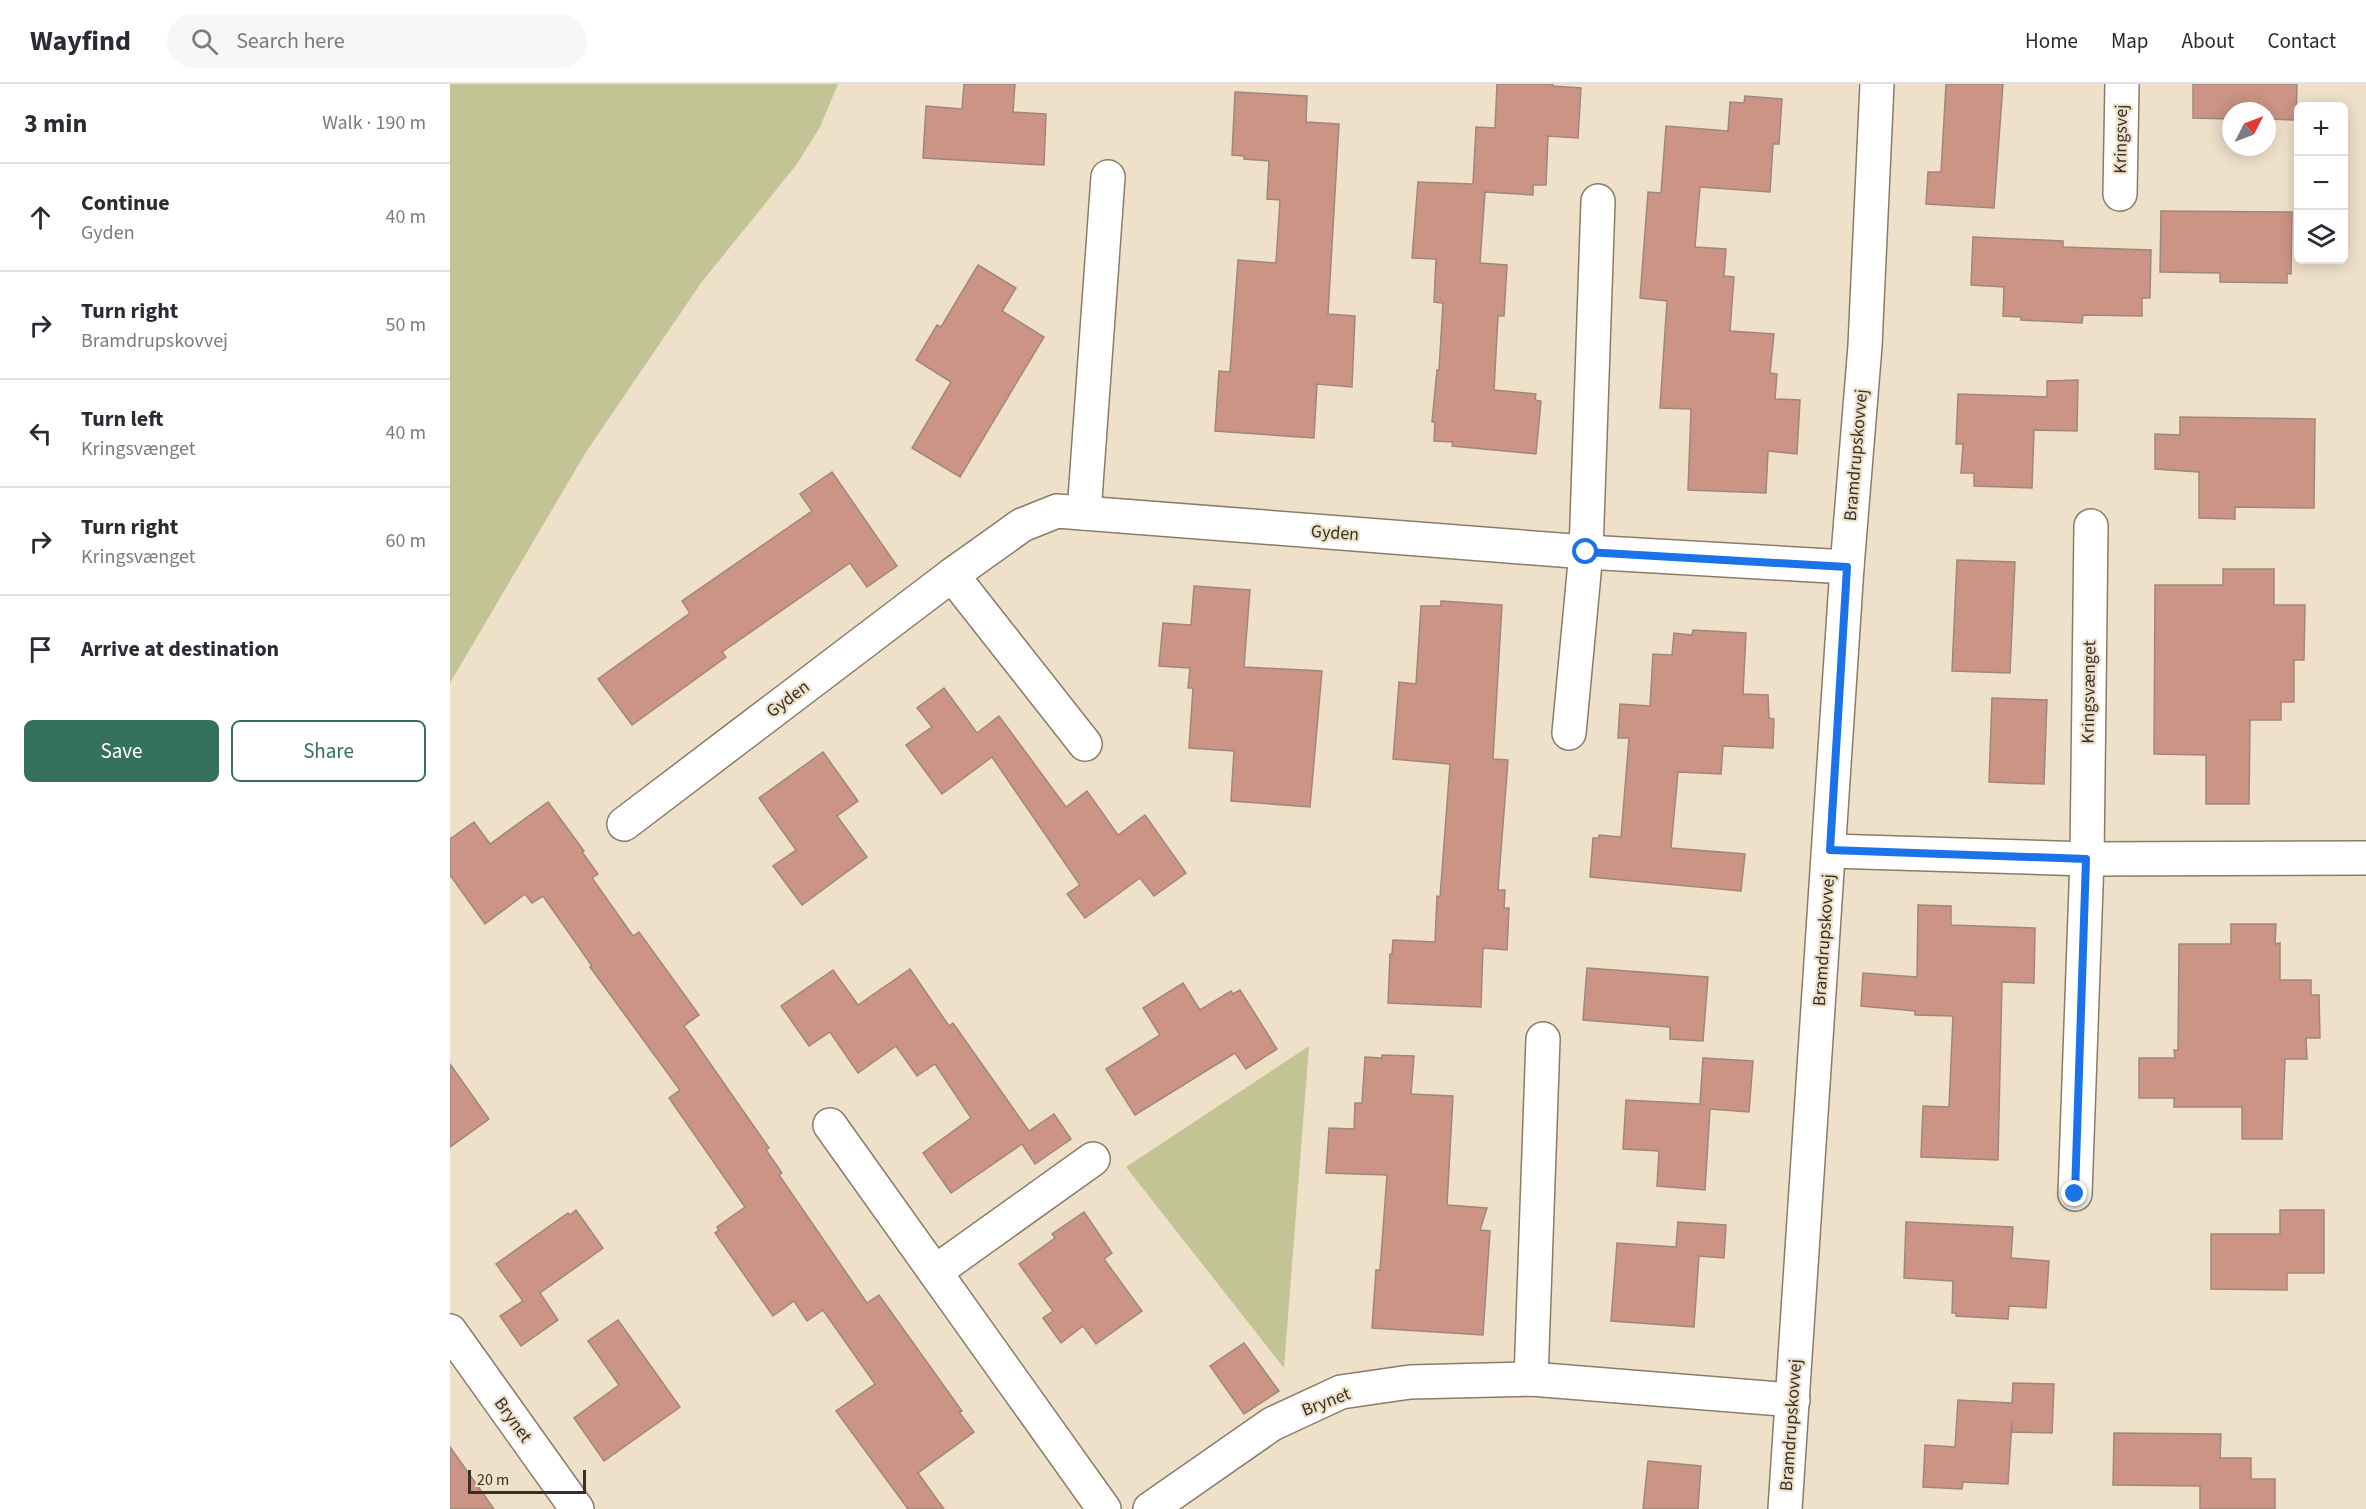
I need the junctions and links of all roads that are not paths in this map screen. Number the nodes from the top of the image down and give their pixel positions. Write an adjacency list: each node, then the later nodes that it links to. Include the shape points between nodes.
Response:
1 (1877, 84): 9 (street, Bramdrupskovvej, via 1865,346)
2 (2122, 84): 4 (street, Kringsvej)
3 (1108, 177): 6 (street)
4 (2120, 194)
5 (1598, 201): 8 (street)
6 (1084, 513): 8 (street, Gyden); 10 (street, Gyden, via 1057,511 1022,525)
7 (2091, 526): 16 (street, Kringsvænget)
8 (1586, 552): 9 (street, Gyden); 11 (street)
9 (1847, 567): 14 (street, Bramdrupskovvej)
10 (952, 575): 12 (street); 13 (street, Gyden)
11 (1569, 733)
12 (1085, 744)
13 (624, 824)
14 (1830, 850): 16 (street); 24 (street, Bramdrupskovvej)
15 (2366, 858): 16 (street)
16 (2086, 859): 20 (street, Kringsvænget)
17 (1543, 1039): 23 (street)
18 (830, 1125): 21 (street)
19 (1093, 1159): 21 (street)
20 (2075, 1194)
21 (935, 1272): 26 (street)
22 (450, 1331): 25 (street, Brynet)
23 (1531, 1379): 24 (street, Brynet); 27 (street, Brynet, via 1410,1382 1341,1392 1272,1424)
24 (1793, 1400): 28 (street, Bramdrupskovvej)
25 (577, 1509)
26 (1104, 1509)
27 (1149, 1509)
28 (1785, 1509)

